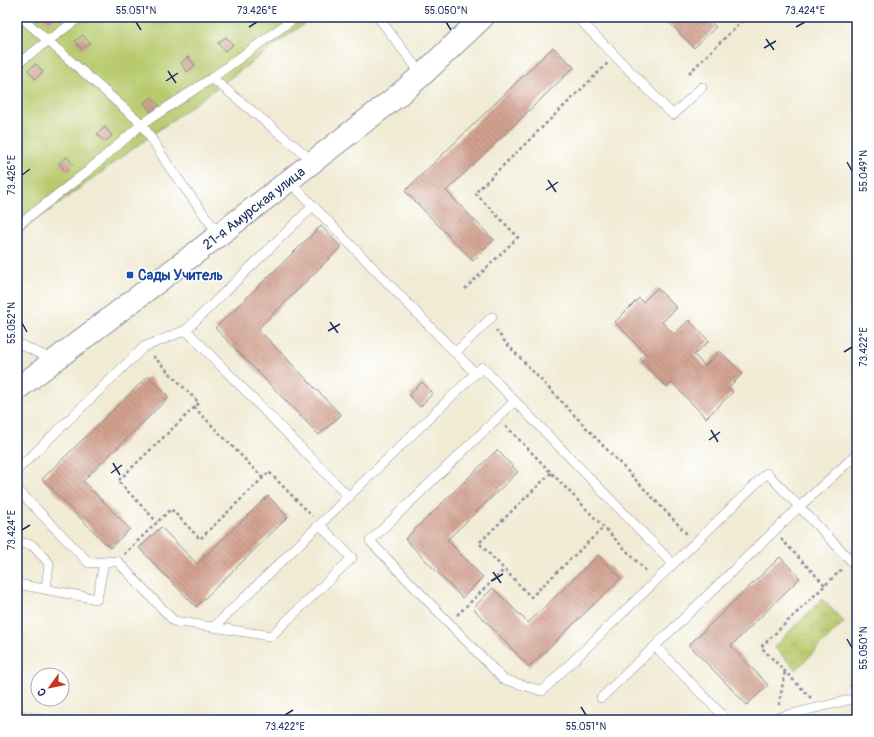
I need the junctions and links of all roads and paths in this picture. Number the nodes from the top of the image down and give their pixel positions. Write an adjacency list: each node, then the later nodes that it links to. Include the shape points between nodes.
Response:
1 (21, 17): 8 (lane)
2 (80, 17): 8 (lane)
3 (296, 17): 13 (lane)
4 (378, 17): 12 (lane)
5 (483, 17): 12 (main road, 21-я Амурская улица)
6 (577, 17): 9 (lane)
7 (742, 17): 11 (path, via 744,19)
8 (48, 41): 10 (lane); 15 (lane)
9 (615, 56): 14 (lane, via 672,115); 21 (path, via 475,192 518,237)
10 (17, 64)
11 (689, 73)
12 (422, 75): 16 (main road, 21-я Амурская улица)
13 (212, 78): 15 (lane); 16 (lane)
14 (702, 86)
15 (142, 124): 19 (lane, via 90,170); 20 (lane, via 168,165)
16 (314, 162): 17 (main road, 21-я Амурская улица)
17 (289, 181): 18 (lane); 20 (main road, 21-я Амурская улица)
18 (313, 206): 23 (lane); 26 (lane)
19 (17, 226)
20 (219, 235): 27 (main road, 21-я Амурская улица)
21 (465, 289)
22 (492, 317): 26 (lane); 45 (path, via 496,330 505,342)
23 (186, 330): 25 (lane); 38 (lane)
24 (17, 343): 27 (lane)
25 (144, 347): 31 (path, via 199,403); 34 (lane)
26 (455, 353): 28 (lane)
27 (54, 360): 29 (main road, 21-я Амурская улица)
28 (476, 374): 30 (lane, via 482,368); 38 (lane)
29 (17, 389)
30 (515, 401): 32 (lane); 48 (lane)
31 (194, 407): 36 (path); 40 (path, via 118,482)
32 (498, 418): 35 (path); 55 (lane, via 370,542)
33 (857, 454): 39 (lane)
34 (17, 470)
35 (551, 473): 42 (path); 50 (path, via 479,543)
36 (263, 478): 40 (path, via 200,539 170,509); 41 (path, via 269,472)
37 (17, 488): 47 (lane, via 89,563)
38 (349, 497): 41 (lane)
39 (799, 507): 43 (lane); 45 (lane, via 767,474); 49 (lane)
40 (157, 522): 46 (path)
41 (320, 524): 56 (lane); 56 (lane, via 352,558 271,636)
42 (604, 527): 50 (path, via 531,597); 51 (path)
43 (774, 532): 53 (path); 57 (lane)
44 (17, 542): 54 (lane, via 32,545 49,563)
45 (695, 542): 48 (lane)
46 (117, 561): 47 (lane); 56 (lane, via 174,621)
47 (104, 562): 54 (lane, via 97,599)
48 (673, 564): 51 (lane)
49 (854, 564): 53 (path)
50 (504, 570): 55 (path)
51 (656, 581): 55 (lane, via 542,691 503,679)
52 (17, 584): 54 (lane)
53 (825, 585): 59 (path, via 761,647)
54 (46, 589)
55 (449, 624)
56 (214, 627)
57 (655, 646): 60 (lane); 66 (lane)
58 (857, 651): 61 (path)
59 (785, 671): 62 (path); 64 (path)
60 (601, 698)
61 (853, 699): 62 (lane)
62 (820, 707): 64 (lane)
63 (17, 715): 65 (lane)
64 (777, 718): 67 (lane)
65 (45, 720)
66 (727, 720)
67 (767, 720)

